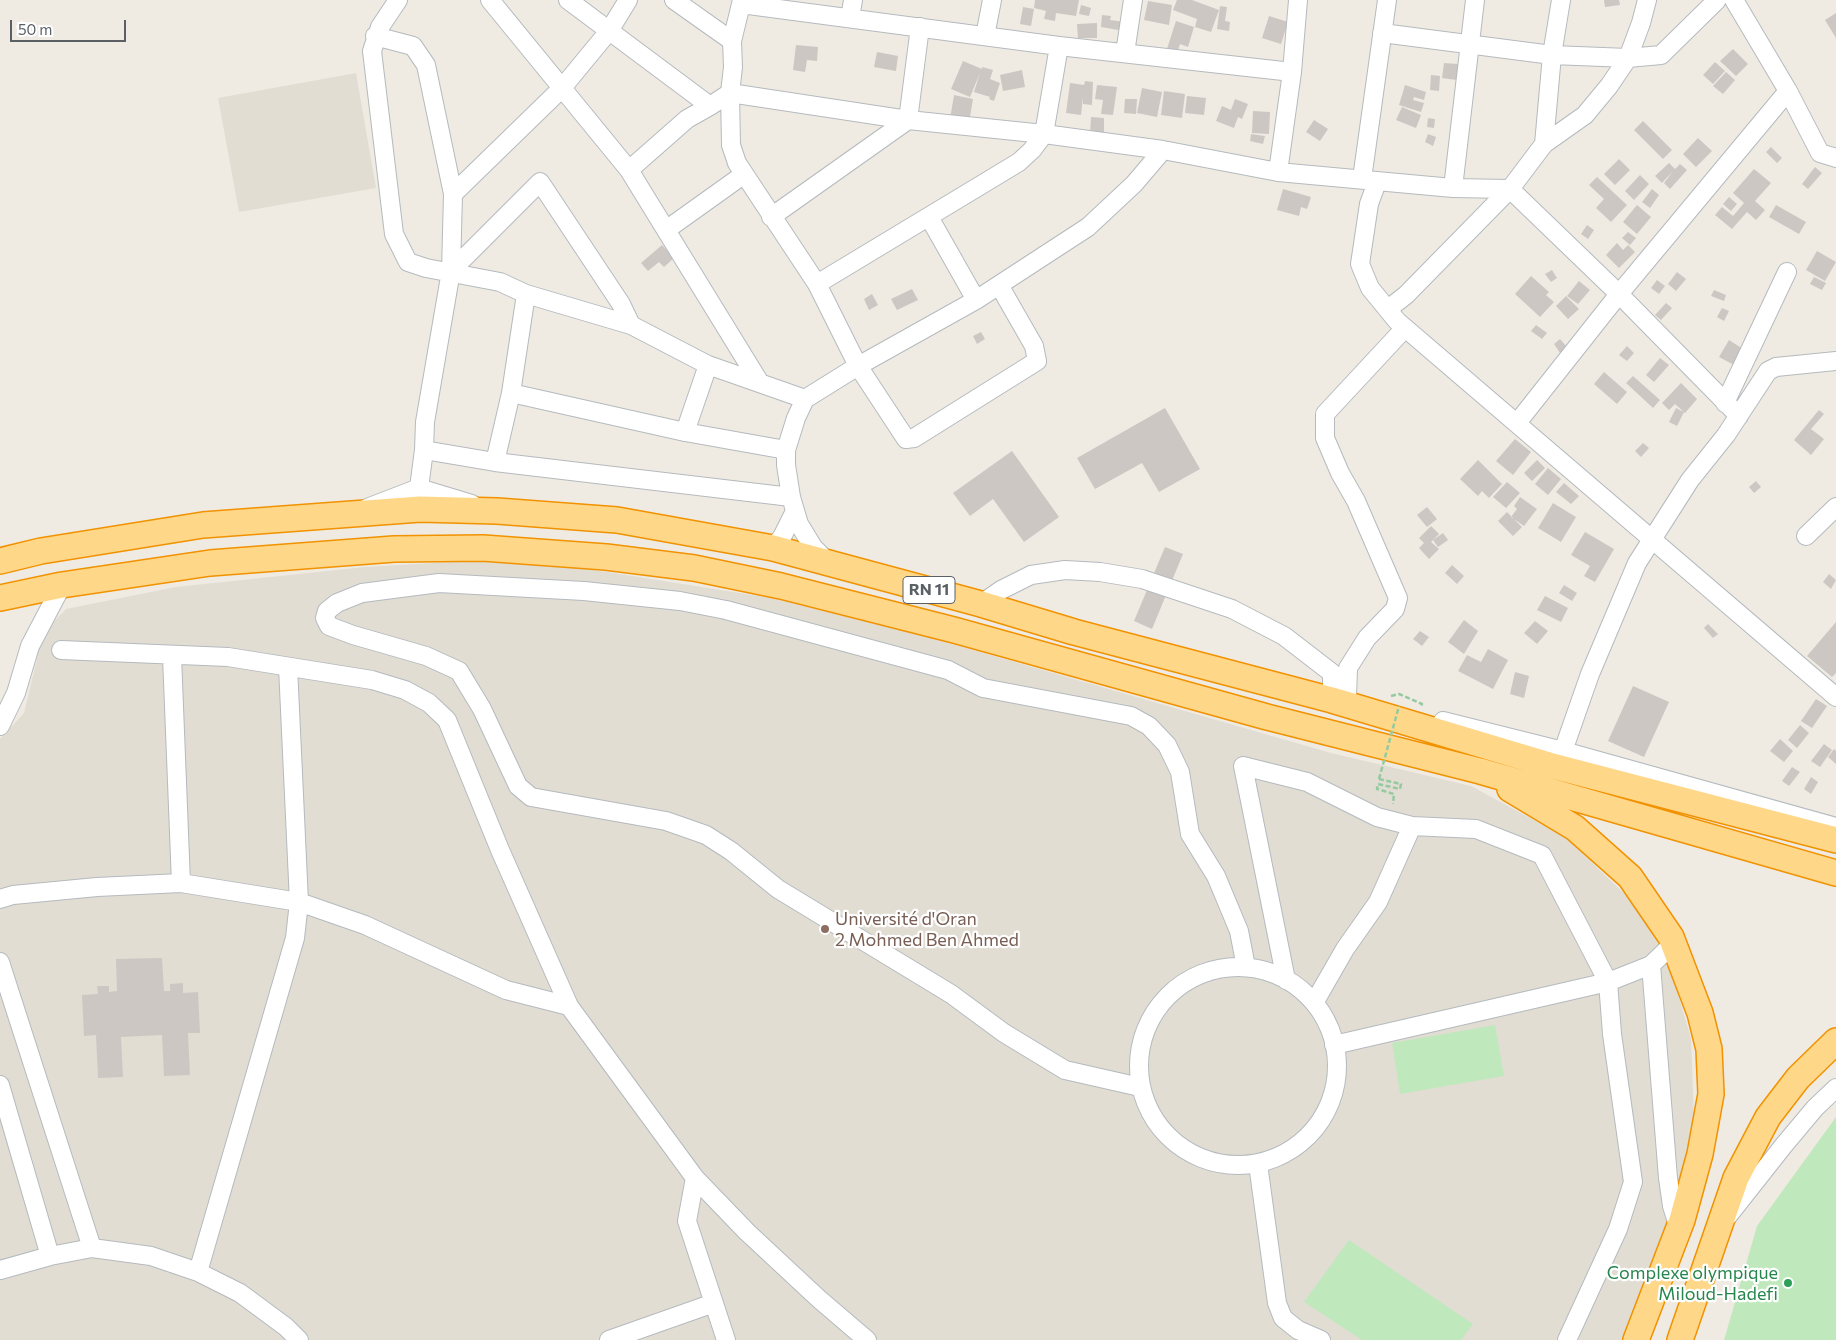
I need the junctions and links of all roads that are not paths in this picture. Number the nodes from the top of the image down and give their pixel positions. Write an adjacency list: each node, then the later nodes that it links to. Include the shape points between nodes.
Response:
1 (398, 0): 21 (street)
2 (490, 0): 30 (street)
3 (568, 0): 19 (street)
4 (628, 0): 19 (street)
5 (674, 0): 23 (street)
6 (853, 0): 17 (street)
7 (992, 0): 22 (street)
8 (1132, 0): 26 (street)
9 (1298, 0): 29 (street)
10 (1387, 0): 20 (street)
11 (1475, 0): 24 (street)
12 (1561, 0): 27 (street)
13 (1646, 0): 28 (street)
14 (1717, 0): 28 (street, via 1661,55)
15 (1734, 0): 31 (street)
16 (742, 2): 17 (street); 23 (street)
17 (850, 18): 18 (street)
18 (920, 27): 22 (street); 34 (street)
19 (609, 31): 30 (street); 33 (street)
20 (1382, 33): 24 (street); 42 (street)
21 (375, 36): 45 (street, via 413,46 426,65); 49 (street, via 372,52 394,234 408,262)
22 (985, 36): 25 (street)
23 (732, 41): 32 (street)
24 (1469, 43): 27 (street); 43 (street)
25 (1059, 46): 26 (street); 35 (street)
26 (1125, 53): 29 (street)
27 (1552, 55): 28 (street); 36 (street)
28 (1628, 58): 36 (street, via 1585,115)
29 (1292, 72): 40 (street)
30 (562, 88): 39 (street); 45 (street)
31 (1788, 91): 38 (street, via 1820,154); 54 (street)
32 (730, 93): 33 (street); 34 (street); 41 (street, via 731,145)
33 (710, 106): 39 (street, via 687,119)
34 (908, 120): 35 (street); 46 (street)
35 (1044, 134): 37 (street); 47 (street, via 1019,162)
36 (1544, 144): 44 (street)
37 (1163, 150): 40 (street); 52 (street, via 1103,216)
38 (1836, 158)
39 (628, 170): 48 (street)
40 (1278, 172): 42 (street)
41 (744, 174): 46 (street); 48 (street)
42 (1370, 180): 43 (street); 56 (street, via 1360,264 1370,288)
43 (1454, 188): 44 (street)
44 (1510, 189): 54 (street); 56 (street, via 1406,296)
45 (454, 194): 49 (street)
46 (771, 217): 51 (street)
47 (929, 217): 51 (street); 55 (street)
48 (666, 230): 62 (street)
49 (452, 271): 53 (street, via 500,282); 57 (street, via 540,182 621,304); 69 (street, via 425,422)
50 (1787, 272): 65 (street)
51 (817, 284): 61 (street)
52 (999, 285): 55 (street); 61 (street, via 1034,346 1037,361 914,438 906,439)
53 (526, 294): 57 (street); 63 (street)
54 (1619, 294): 65 (street); 67 (street)
55 (976, 300): 61 (street)
56 (1388, 310): 58 (street)
57 (631, 325): 60 (street)
58 (1405, 328): 67 (street); 89 (street, via 1325,414 1327,445 1356,501 1398,598 1395,609 1367,638 1348,668)
59 (1836, 362): 66 (street, via 1776,367 1768,371)
60 (708, 365): 62 (street); 68 (street)
61 (858, 366): 64 (street)
62 (760, 383): 64 (street)
63 (512, 393): 68 (street); 71 (street)
64 (805, 400): 70 (street)
65 (1725, 403): 66 (street)
66 (1739, 416): 78 (street, via 1690,480)
67 (1517, 423): 78 (street)
68 (685, 432): 70 (street)
69 (424, 450): 71 (street); 72 (street)
70 (786, 450): 73 (street)
71 (495, 462): 73 (street)
72 (420, 488): 75 (street); 76 (street, via 376,503)
73 (793, 504): 79 (street, via 782,537); 81 (street, via 809,542)
74 (1836, 507): 77 (street)
75 (497, 511): 76 (highway, RN 11, via 420,509); 79 (highway, RN 11, via 617,520)
76 (354, 515): 80 (highway, RN 11, via 204,525 41,551)
77 (1806, 536)
78 (1651, 539): 88 (street); 91 (street, via 1619,604)
79 (773, 548): 81 (highway, RN 11)
80 (0, 561)
81 (833, 565): 84 (highway, RN 11)
82 (62, 585): 83 (highway, RN 11); 90 (street, via 30,646 16,693); 92 (highway, RN 11, via 210,563 394,549 483,548 606,557 694,568 781,586 944,628 1266,717)
83 (0, 598)
84 (981, 604): 89 (highway, RN 11, via 1074,632); 89 (street, via 1031,576 1065,570 1142,579 1232,609 1284,636 1332,672)
85 (61, 650): 86 (street)
86 (172, 656): 87 (street, via 228,657); 97 (street)
87 (288, 667): 99 (street); 107 (street, via 372,680 405,690 429,703 447,720)
88 (1836, 697)
89 (1340, 699): 91 (street); 95 (highway, RN 11, via 1549,765)
90 (0, 726)
91 (1563, 751): 94 (street)
92 (1480, 771): 96 (highway, RN 11); 100 (highway, via 1575,828 1630,877)
93 (1412, 826): 104 (street, via 1377,817 1307,782 1243,766); 105 (street, via 1476,829 1542,854); 106 (street, via 1378,902 1345,949)
94 (1836, 827)
95 (1836, 840)
96 (1836, 873)
97 (181, 883): 98 (street, via 97,887); 99 (street)
98 (0, 899)
99 (299, 902): 107 (street, via 365,925 506,990); 120 (street, via 295,938)
100 (1674, 943): 102 (street); 115 (highway, via 1700,1012 1709,1049 1712,1094)
101 (0, 962): 117 (street)
102 (1651, 965): 105 (street); 115 (street, via 1668,1178 1672,1206)
103 (1246, 967): 104 (street, via 1267,971); 111 (street, via 1215,969 1186,981 1163,1000 1146,1026 1139,1056); 111 (street, via 1239,930 1216,876 1190,834 1180,772 1167,745 1149,726 1131,716 983,688 948,670 726,610 680,601 584,591 439,583 362,593 336,603 327,611 325,618 329,626 426,656 459,671 482,709 518,786 531,797 666,821 706,835 778,889 951,994 1004,1033 1065,1070)
104 (1286, 980): 106 (street)
105 (1608, 982): 109 (street); 127 (street, via 1633,1182 1618,1229)
106 (1314, 1003): 109 (street, via 1327,1023)
107 (569, 1006): 114 (street)
108 (1836, 1041): 116 (highway, via 1798,1078 1768,1117 1736,1178)
109 (1334, 1045): 113 (street, via 1336,1076 1328,1107 1311,1133 1287,1152)
110 (0, 1085): 118 (street)
111 (1140, 1087): 113 (street, via 1152,1116 1161,1128 1171,1140 1197,1157 1227,1165)
112 (1836, 1088): 116 (street, via 1784,1145)
113 (1258, 1164): 126 (street, via 1277,1303 1283,1318 1298,1330)
114 (695, 1178): 121 (street, via 687,1221); 125 (street, via 754,1239)
115 (1680, 1228): 128 (highway)
116 (1717, 1231): 129 (highway)
117 (92, 1248): 118 (street); 120 (street, via 150,1256)
118 (50, 1256): 119 (street)
119 (0, 1270)
120 (198, 1272): 122 (street, via 240,1293)
121 (714, 1302): 123 (street); 124 (street)
122 (299, 1340)
123 (609, 1340)
124 (726, 1340)
125 (867, 1340)
126 (1321, 1340)
127 (1567, 1340)
128 (1636, 1340)
129 (1680, 1340)

